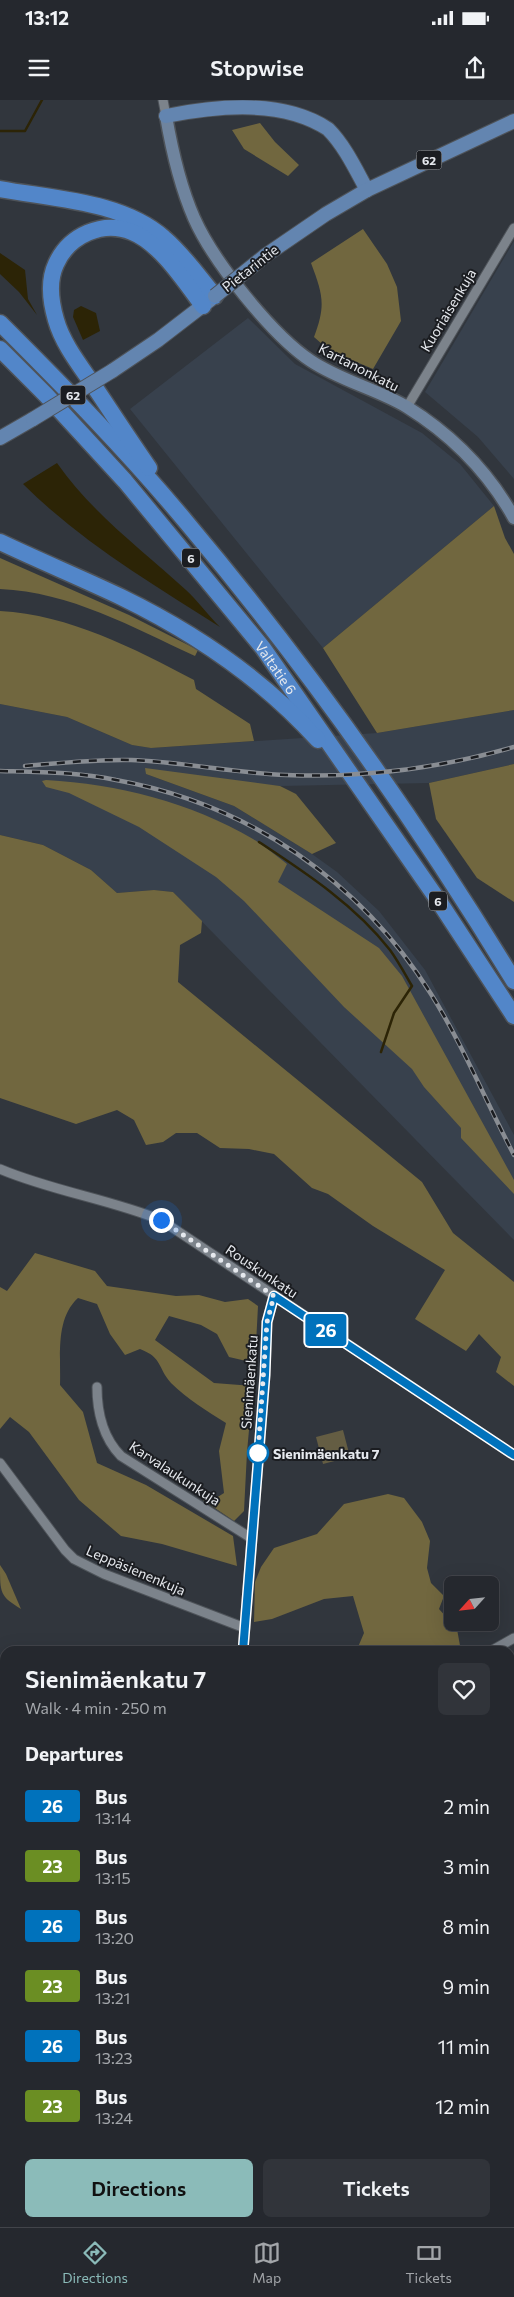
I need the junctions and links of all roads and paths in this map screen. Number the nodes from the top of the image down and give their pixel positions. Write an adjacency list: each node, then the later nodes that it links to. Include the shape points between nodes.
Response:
1 (163, 100): 2 (street)
2 (166, 116): 5 (main road, via 253,101 273,100 292,105 328,129); 10 (main road, Kartanonkatu, via 178,172 195,219 220,261 264,318 312,362)
3 (514, 121): 5 (main road, Pietarintie / 62)
4 (0, 189): 7 (highway, via 127,214 164,238)
5 (367, 190): 7 (main road, Pietarintie / 62, bridge, via 266,255)
6 (514, 228): 10 (street, Kuoriaisenkuja)
7 (209, 301): 11 (main road, Pietarintie / 62, bridge, via 112,371); 13 (highway, via 152,246 134,232 119,228 86,232 67,246 55,264 51,291 56,322 75,359)
8 (0, 323): 13 (highway, Valtatie 6 / 6, via 61,383)
9 (0, 349): 15 (highway, Valtatie 6 / 6, via 126,481 188,555 263,648)
10 (407, 407): 12 (main road, Kartanonkatu, via 474,461)
11 (0, 438)
12 (514, 518)
13 (186, 522): 16 (highway, Valtatie 6 / 6, via 355,738 436,857)
14 (0, 542): 15 (highway, via 121,597 212,648 260,683)
15 (360, 786): 17 (highway, Valtatie 6 / 6)
16 (514, 981)
17 (514, 1016)
18 (0, 1169): 19 (street, Rouskunkatu, via 161,1220)
19 (274, 1296): 21 (street, Rouskunkatu); 23 (street, Sienimäenkatu, via 267,1322)
20 (97, 1386): 23 (street, Karvalaukunkuja, via 103,1427 121,1456)
21 (514, 1455)
22 (0, 1463): 24 (street, Leppäsienenkuja, via 74,1559 104,1574)
23 (251, 1538): 24 (street, Sienimäenkatu)
24 (245, 1628): 26 (street, Sienimäenkatu)
25 (514, 1638): 27 (street)
26 (243, 1646)
27 (500, 1646)

